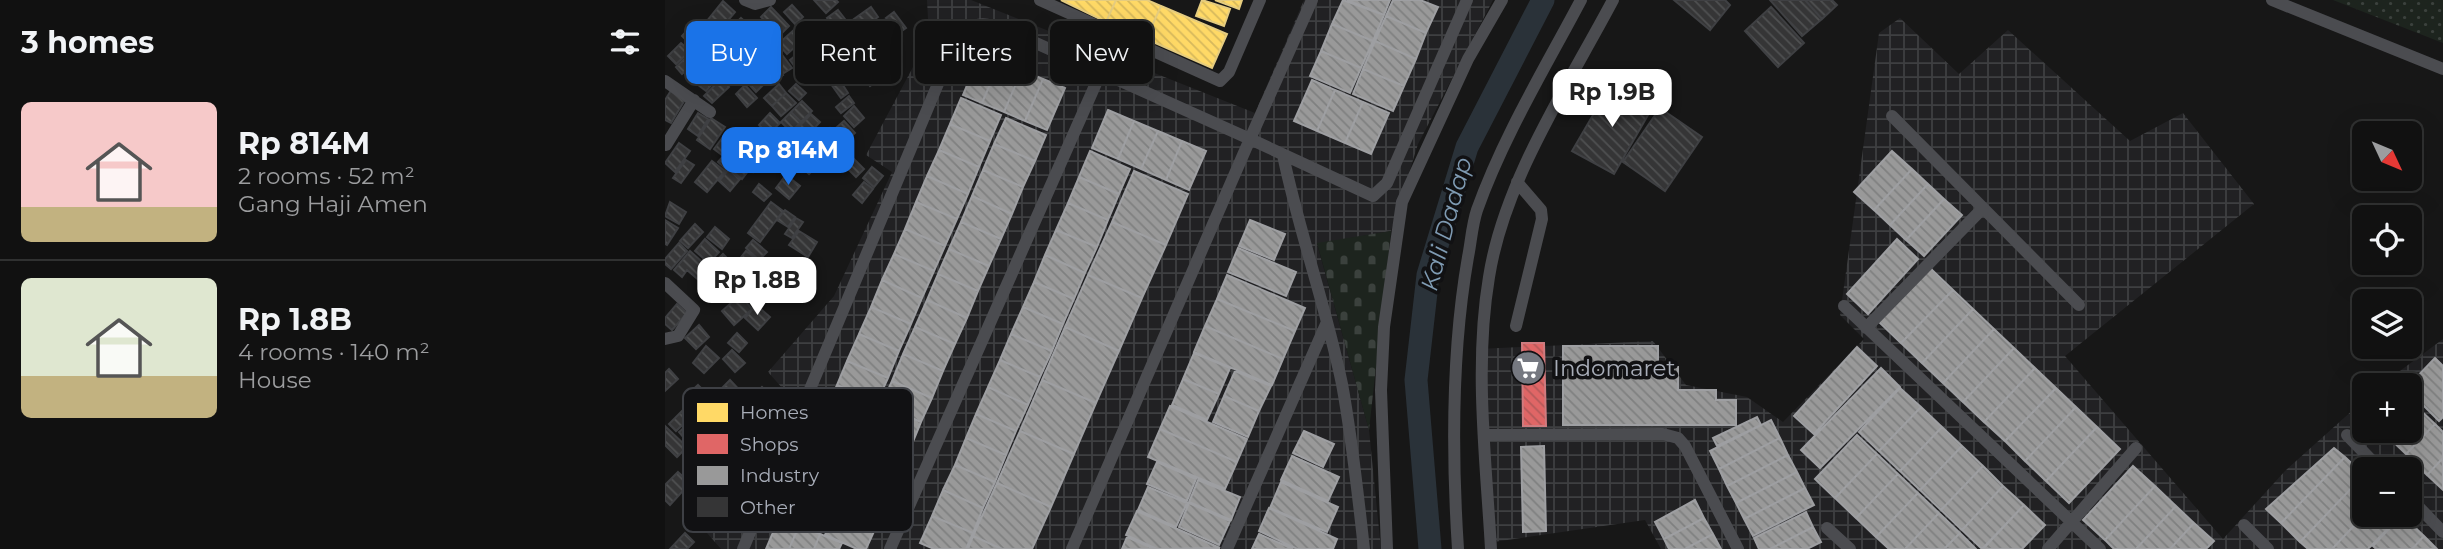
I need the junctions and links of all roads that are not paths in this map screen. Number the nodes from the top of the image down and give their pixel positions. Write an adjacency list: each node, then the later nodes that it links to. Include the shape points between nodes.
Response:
1 (745, 0): 2 (street, via 755,4)
2 (770, 0)
3 (1040, 0): 4 (street, via 1220,80 1230,72)
4 (1260, 0)
5 (1312, 0): 19 (street)
6 (1468, 0): 21 (street, via 1381,190 1373,196)
7 (1502, 0): 49 (street, via 1468,59 1402,202 1384,327 1381,390)
8 (1581, 0): 50 (street, via 1476,212 1457,350)
9 (1613, 0): 22 (street)
10 (2272, 0): 12 (street)
11 (1050, 50): 31 (street, via 984,22 972,25 961,36)
12 (2443, 69)
13 (665, 81): 16 (street)
14 (1096, 84): 36 (street)
15 (1128, 84): 19 (street)
16 (694, 100): 17 (street); 20 (street)
17 (711, 112)
18 (1892, 116): 23 (street)
19 (1250, 139): 21 (street); 46 (street)
20 (666, 145)
21 (1283, 155): 27 (street)
22 (1517, 182): 28 (street, via 1541,210 1542,219); 32 (street, via 1489,274)
23 (1983, 208): 25 (street); 29 (street)
24 (665, 283): 30 (street, via 694,310 678,336)
25 (2079, 305)
26 (1844, 306): 29 (street)
27 (1327, 321): 47 (street); 48 (street, via 1344,396)
28 (1516, 326)
29 (1866, 328): 38 (street)
30 (665, 339)
31 (811, 388)
32 (1485, 435): 51 (street); 52 (street, via 1663,434 1678,438)
33 (2347, 435): 35 (street)
34 (2136, 448): 38 (street)
35 (2369, 457)
36 (913, 497)
37 (2422, 510): 43 (street)
38 (2073, 522): 54 (street); 55 (street)
39 (2244, 525): 56 (street)
40 (1827, 528): 53 (street)
41 (750, 532): 44 (street)
42 (898, 532): 45 (street)
43 (2443, 532)
44 (743, 549)
45 (890, 549)
46 (1072, 549)
47 (1227, 549)
48 (1364, 549)
49 (1387, 549)
50 (1458, 549)
51 (1491, 549)
52 (1738, 549)
53 (1850, 549)
54 (2048, 549)
55 (2100, 549)
56 (2268, 549)

